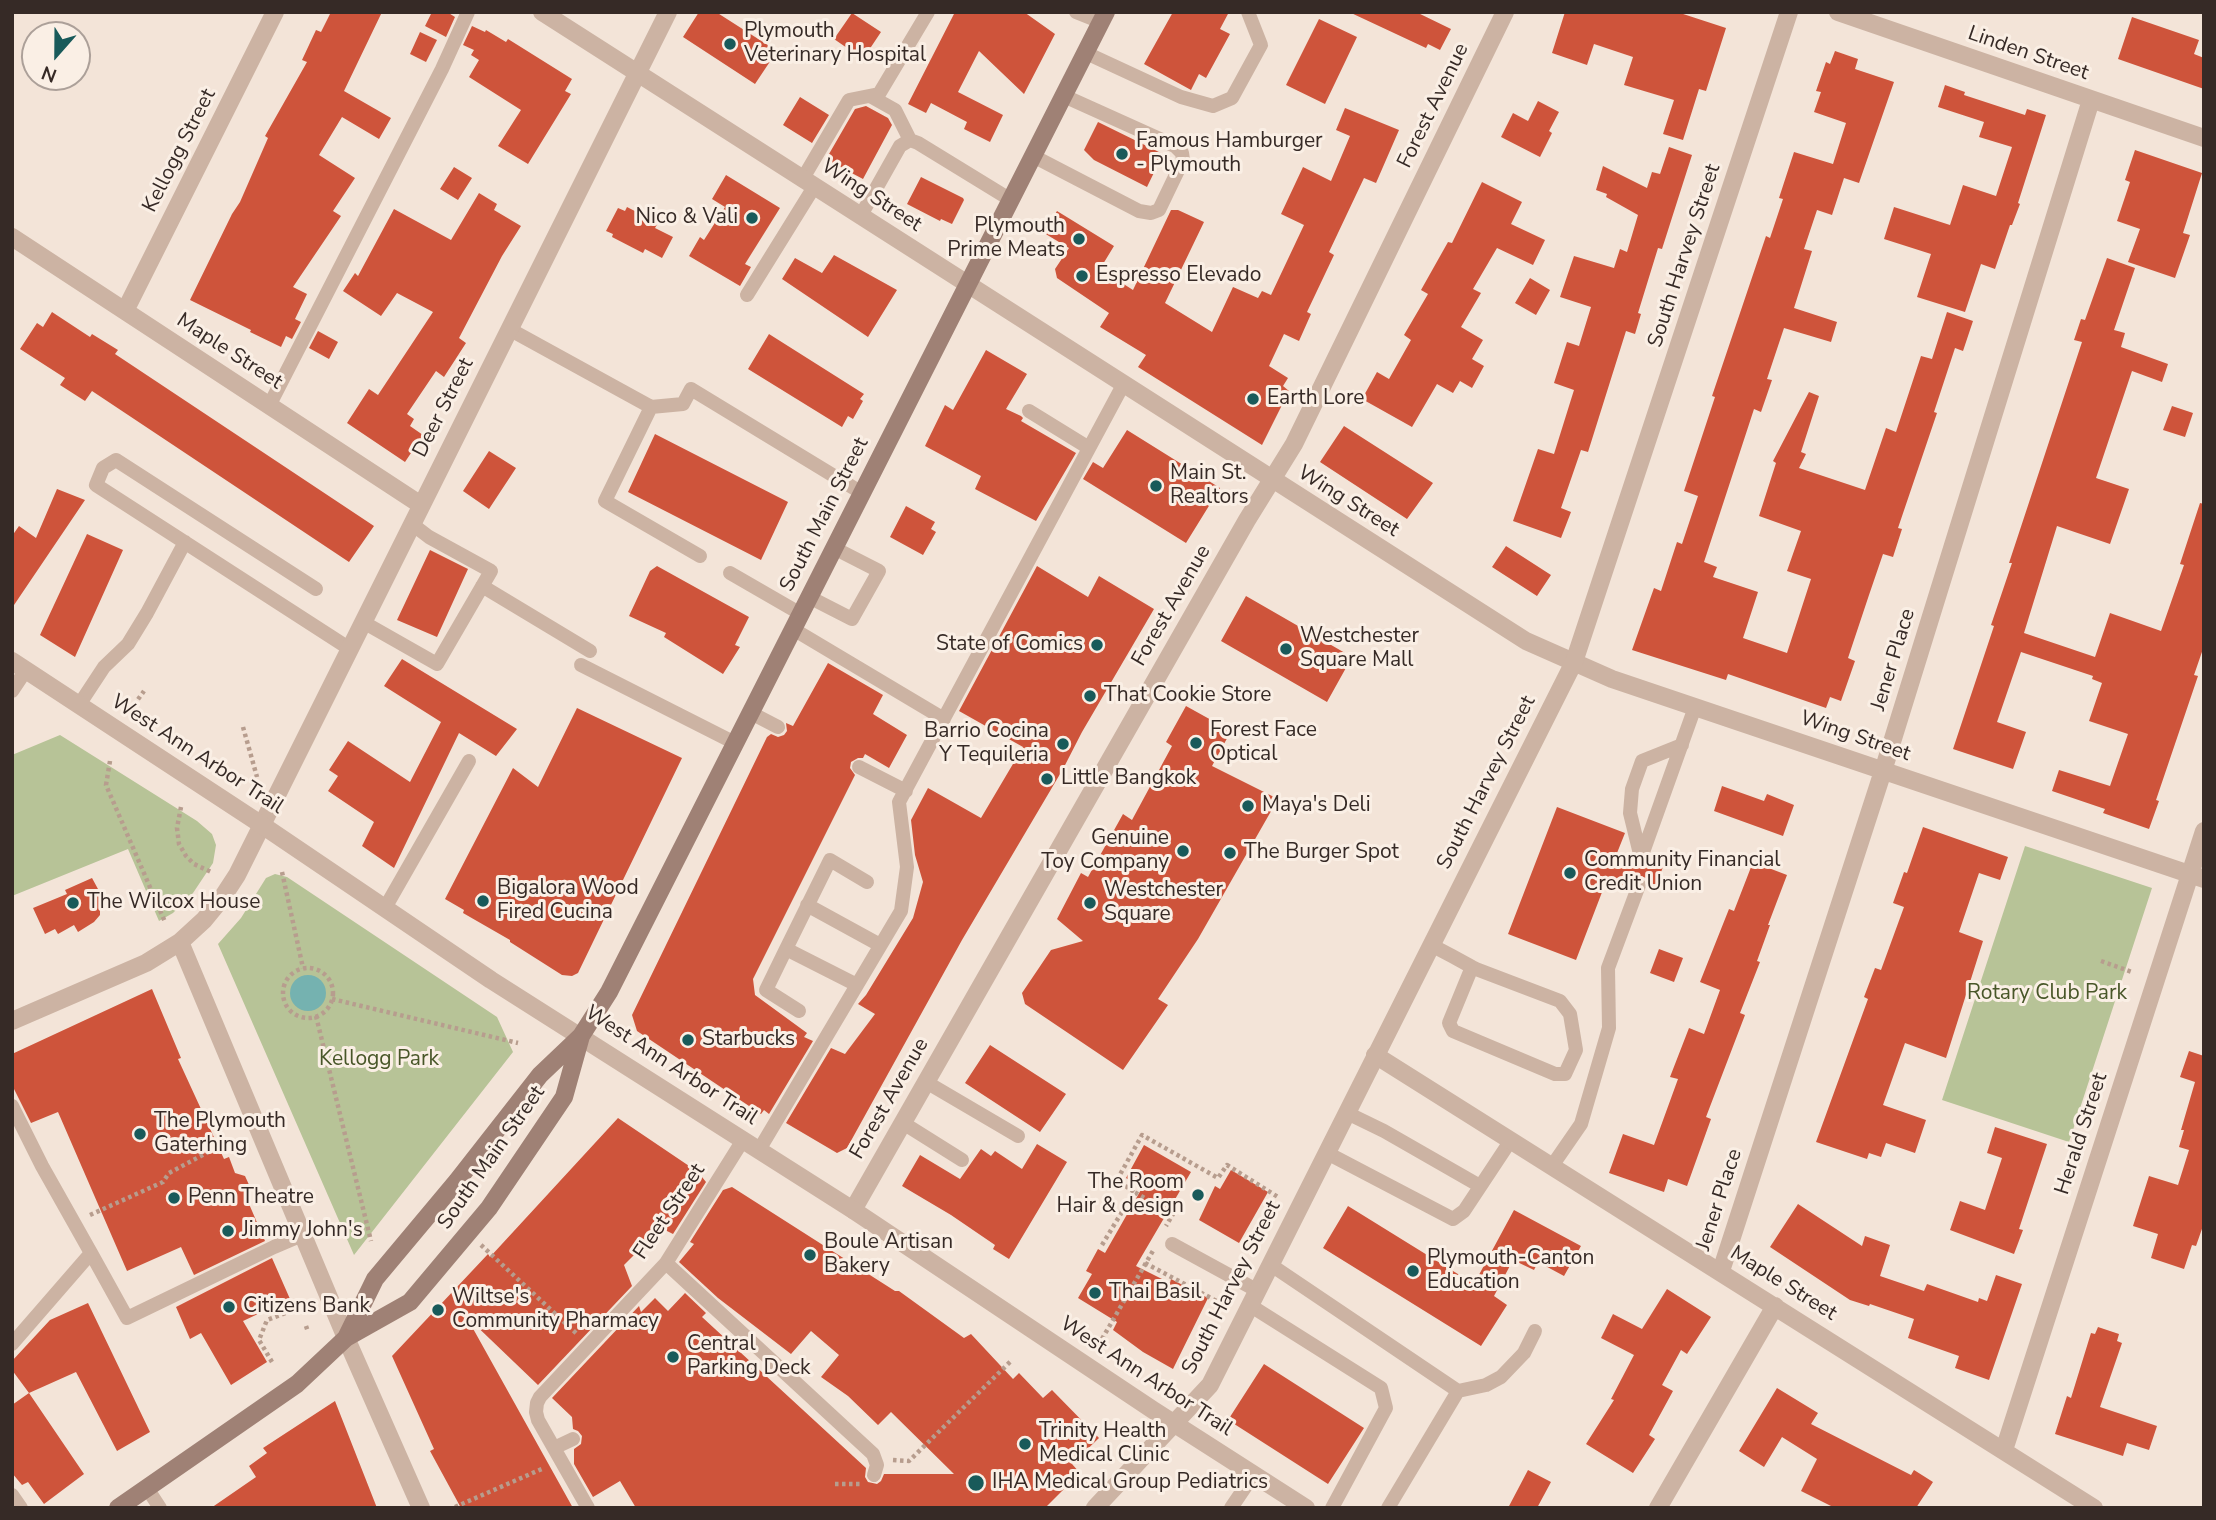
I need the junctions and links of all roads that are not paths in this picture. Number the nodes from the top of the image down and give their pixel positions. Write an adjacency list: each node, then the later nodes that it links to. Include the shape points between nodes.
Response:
1 (275, 12): 26 (street, Kellogg Street)
2 (468, 12): 29 (lane)
3 (542, 12): 13 (street, Wing Street)
4 (668, 12): 13 (street, Deer Street)
5 (928, 12): 14 (lane, via 879,94)
6 (1076, 12): 11 (lane)
7 (1248, 12): 12 (lane, via 1261,45 1232,98 1213,106 1181,97)
8 (1506, 12): 33 (street, Forest Avenue, via 1294,444)
9 (1789, 12): 48 (street, South Harvey Street)
10 (1838, 12): 16 (street, Linden Street)
11 (1104, 17): 12 (main road, South Main Street)
12 (1086, 53): 15 (main road, South Main Street)
13 (637, 74): 20 (street, Wing Street); 27 (street, Deer Street)
14 (870, 96): 18 (lane, via 895,110); 20 (lane, via 849,100)
15 (1064, 96): 19 (main road, South Main Street); 19 (lane, via 1182,153 1183,160 1159,210 1139,211)
16 (2091, 100): 17 (street, Linden Street); 61 (street, Jener Place)
17 (2204, 138)
18 (910, 140): 21 (lane); 22 (lane, via 900,146)
19 (1033, 156): 21 (main road, South Main Street)
20 (808, 183): 22 (street, Wing Street); 25 (lane)
21 (1011, 200): 24 (main road, South Main Street)
22 (860, 217): 24 (street, Wing Street)
23 (12, 237): 26 (street, Maple Street)
24 (968, 286): 28 (street, Wing Street); 34 (main road, South Main Street)
25 (747, 295)
26 (125, 311): 29 (street, Maple Street)
27 (509, 329): 30 (lane); 35 (street, Deer Street)
28 (1123, 385): 32 (lane); 33 (street, Wing Street)
29 (269, 406): 35 (street, Maple Street)
30 (651, 407): 34 (lane, via 683,404 691,389); 39 (lane, via 605,501)
31 (1029, 411): 32 (lane)
32 (1089, 448): 55 (lane)
33 (1272, 480): 48 (street, Wing Street, via 1526,641); 80 (street, Forest Avenue)
34 (862, 493): 38 (main road, South Main Street)
35 (421, 505): 36 (street, Deer Street)
36 (412, 524): 41 (lane, via 491,571); 44 (street, Deer Street)
37 (184, 542): 42 (lane, via 96,485 103,468 116,460); 46 (lane); 52 (lane, via 128,644 104,667)
38 (834, 548): 43 (main road, South Main Street); 43 (lane, via 878,571 852,619)
39 (699, 556)
40 (730, 573): 45 (lane)
41 (482, 586): 44 (lane, via 437,664); 47 (lane)
42 (316, 589)
43 (809, 597): 45 (main road, South Main Street)
44 (363, 622): 46 (street, Deer Street)
45 (797, 622): 54 (main road, South Main Street); 55 (lane)
46 (350, 649): 63 (street, Deer Street)
47 (590, 651)
48 (1574, 662): 53 (street, Wing Street); 72 (street, South Harvey Street)
49 (581, 665): 57 (lane)
50 (19, 666): 51 (lane); 52 (street, West Ann Arbor Trail)
51 (12, 691)
52 (79, 705): 63 (street, West Ann Arbor Trail)
53 (1695, 707): 58 (lane); 61 (street, Wing Street)
54 (751, 713): 56 (lane); 57 (main road, South Main Street)
55 (944, 719): 62 (lane)
56 (778, 727)
57 (735, 743): 78 (main road, South Main Street, via 609,992)
58 (1682, 745): 58 (lane, via 1641,858 1630,813 1635,780 1642,761)
59 (469, 761): 69 (lane)
60 (859, 767): 62 (lane)
61 (1883, 771): 65 (street, Wing Street); 98 (street, Jener Place)
62 (906, 791): 71 (lane, via 899,802 907,867 901,911)
63 (262, 825): 69 (street, West Ann Arbor Trail); 70 (street, Deer Street, via 222,898)
64 (2204, 831): 65 (street, Herald Street)
65 (2197, 877): 107 (street, Herald Street)
66 (867, 882): 68 (lane, via 830,860)
67 (1639, 885): 90 (lane, via 1608,968 1609,1028 1581,1124)
68 (807, 905): 71 (lane); 73 (lane)
69 (385, 908): 78 (street, West Ann Arbor Trail)
70 (180, 942): 77 (street, Deer Street, via 146,963); 93 (street)
71 (880, 945): 75 (lane)
72 (1431, 945): 74 (lane); 79 (street, South Harvey Street)
73 (786, 949): 75 (lane); 76 (lane, via 766,990)
74 (1472, 967): 74 (lane, via 1560,1000 1570,1014 1576,1050 1565,1074 1555,1074 1453,1031 1448,1023)
75 (857, 985): 87 (lane)
76 (800, 1011)
77 (12, 1021)
78 (581, 1036): 85 (street, West Ann Arbor Trail); 102 (main road, South Main Street, via 540,1075 376,1279); 102 (main road, South Main Street, via 564,1097 489,1209 410,1302)
79 (1375, 1055): 82 (street, South Harvey Street); 86 (street, Maple Street)
80 (926, 1082): 83 (street, Forest Avenue); 84 (lane)
81 (12, 1106): 95 (lane)
82 (1347, 1113): 88 (street, South Harvey Street); 91 (lane)
83 (903, 1123): 89 (lane); 92 (street, Forest Avenue)
84 (1018, 1136)
85 (743, 1140): 87 (street, West Ann Arbor Trail); 96 (lane, Fleet Street)
86 (1511, 1140): 90 (street, Maple Street); 91 (lane)
87 (760, 1150): 92 (street, West Ann Arbor Trail)
88 (1327, 1153): 91 (lane, via 1453,1219); 97 (street, South Harvey Street)
89 (962, 1160)
90 (1552, 1166): 98 (street, Maple Street)
91 (1480, 1186)
92 (853, 1210): 105 (street, West Ann Arbor Trail)
93 (302, 1235): 95 (lane, via 127,1318); 102 (street)
94 (1167, 1239): 99 (lane)
95 (90, 1253): 103 (lane)
96 (666, 1263): 108 (lane, Fleet Street, via 540,1397 538,1420); 110 (lane, via 873,1454)
97 (1271, 1265): 99 (street, South Harvey Street); 104 (lane)
98 (1721, 1272): 100 (street, Maple Street)
99 (1254, 1299): 105 (street, South Harvey Street, via 1210,1385); 121 (lane, via 1381,1388 1387,1408)
100 (1775, 1306): 107 (street, Maple Street); 123 (street)
101 (1535, 1331): 104 (lane, via 1524,1353 1501,1377)
102 (346, 1338): 111 (main road, South Main Street, via 298,1384); 117 (street)
103 (12, 1344)
104 (1458, 1391): 122 (lane)
105 (1174, 1424): 109 (street, West Ann Arbor Trail); 119 (street, South Harvey Street)
106 (573, 1439): 108 (lane)
107 (2004, 1450): 124 (street, Maple Street)
108 (563, 1455): 118 (lane, Fleet Street)
109 (1254, 1474): 113 (street, West Ann Arbor Trail); 120 (lane)
110 (874, 1475)
111 (147, 1488): 115 (main road, South Main Street); 116 (lane)
112 (12, 1495): 114 (lane)
113 (1296, 1505)
114 (21, 1508)
115 (118, 1508)
116 (160, 1508)
117 (421, 1508)
118 (588, 1508)
119 (1095, 1508)
120 (1231, 1508)
121 (1332, 1508)
122 (1388, 1508)
123 (1658, 1508)
124 (2094, 1508)

